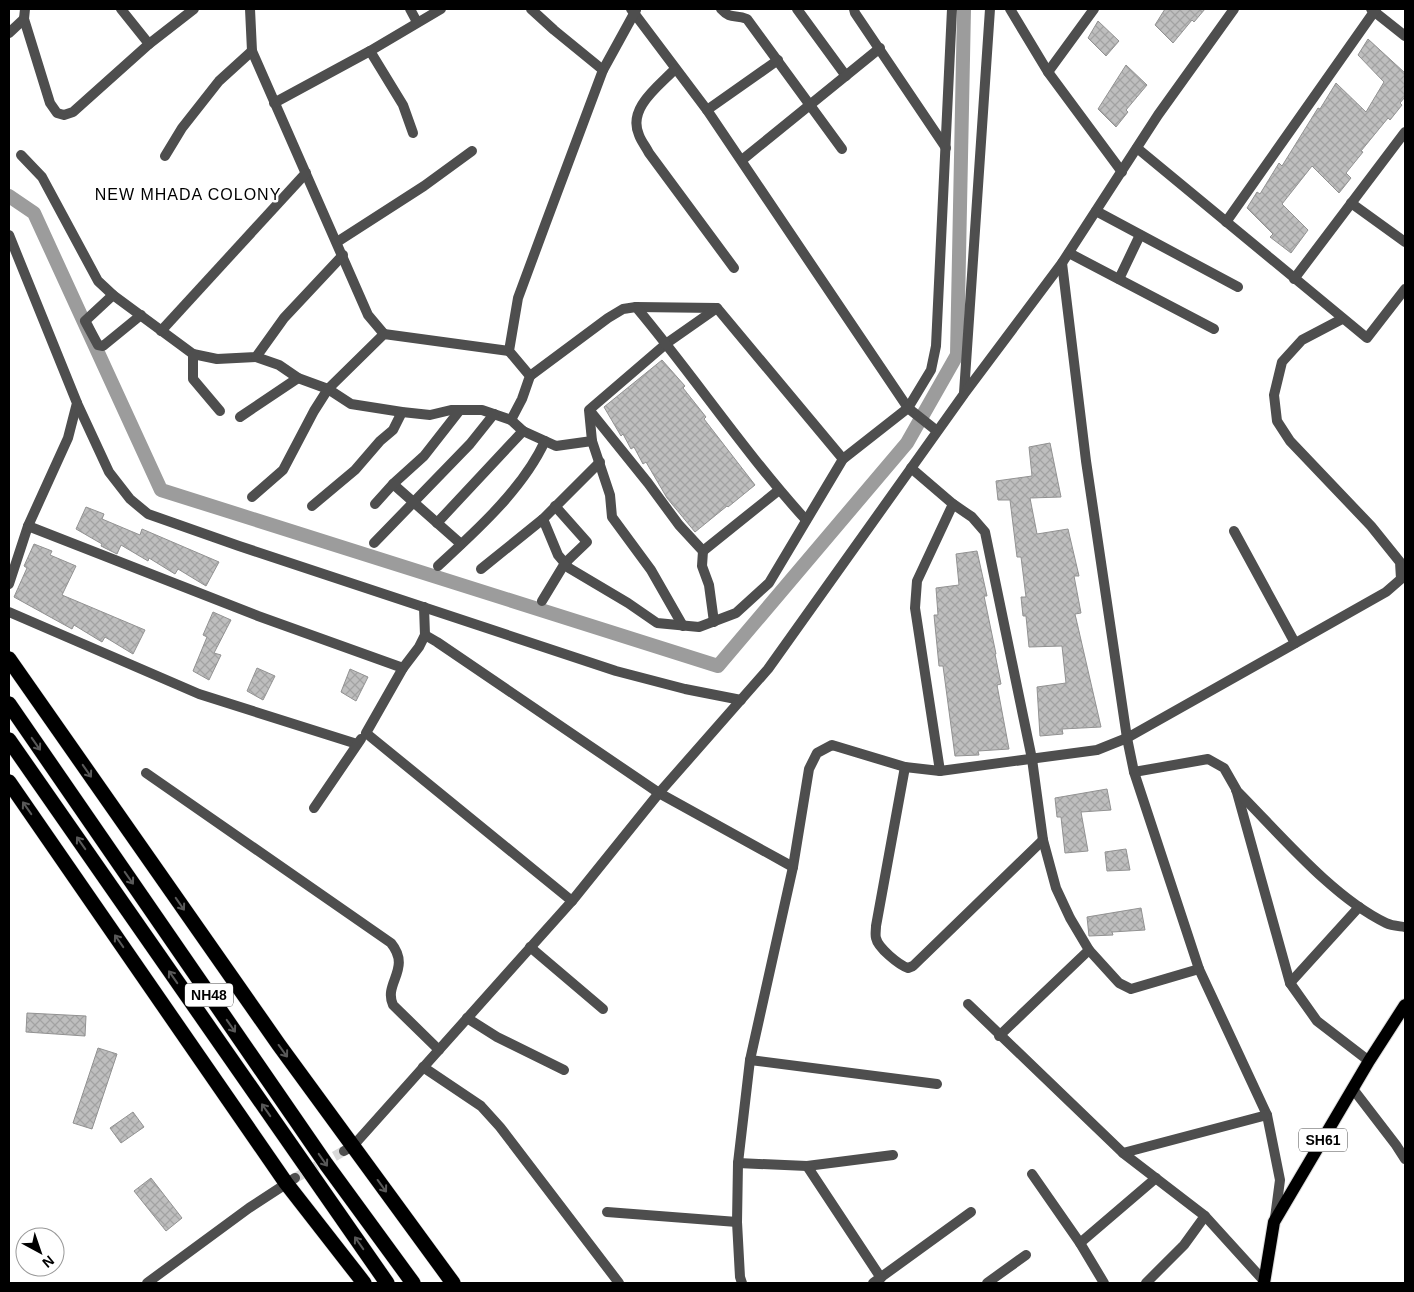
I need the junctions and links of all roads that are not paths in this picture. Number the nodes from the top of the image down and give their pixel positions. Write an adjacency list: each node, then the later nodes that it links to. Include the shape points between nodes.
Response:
1 (121, 9): 21 (street)
2 (194, 9): 21 (street)
3 (250, 9): 23 (street)
4 (410, 9): 18 (street)
5 (442, 9): 18 (street)
6 (530, 9): 27 (street)
7 (721, 9): 25 (street, via 727,16 747,19)
8 (797, 9): 29 (street)
9 (854, 9): 22 (street)
10 (952, 9): 36 (street)
11 (990, 9): 74 (street)
12 (1010, 9): 28 (street)
13 (1094, 9): 28 (street)
14 (1234, 9): 37 (street)
15 (634, 10): 26 (street); 27 (street)
16 (1373, 10): 20 (street); 46 (street)
17 (25, 14): 19 (street); 21 (street, via 50,103 64,116 73,112)
18 (417, 22): 24 (street)
19 (9, 33)
20 (1405, 36)
21 (150, 44)
22 (880, 48): 29 (street); 36 (street)
23 (252, 51): 30 (street); 40 (street, via 219,81 182,128)
24 (370, 51): 30 (street); 34 (street, via 403,106)
25 (778, 60): 31 (street); 32 (street)
26 (675, 69): 32 (street); 54 (street, via 641,104 638,134)
27 (603, 70): 68 (street, via 518,298)
28 (1048, 72): 42 (street)
29 (846, 76): 31 (street)
30 (274, 103): 43 (street)
31 (810, 106): 35 (street); 41 (street)
32 (707, 110): 41 (street)
33 (1405, 132): 44 (street)
34 (413, 133)
35 (842, 148)
36 (946, 148): 78 (street, via 936,346 931,370)
37 (1137, 148): 42 (street); 46 (street)
38 (472, 151): 49 (street)
39 (21, 155): 59 (street, via 42,177 98,281)
40 (166, 156)
41 (742, 160): 78 (street)
42 (1122, 172): 45 (street)
43 (306, 173): 49 (street); 65 (street)
44 (1351, 204): 50 (street); 55 (street)
45 (1096, 212): 48 (street); 51 (street)
46 (1226, 222): 55 (street)
47 (9, 234): 75 (street)
48 (1140, 235): 56 (street); 57 (street)
49 (337, 242): 52 (street)
50 (1405, 242)
51 (1069, 253): 53 (street); 56 (street)
52 (343, 255): 66 (street, via 368,315); 70 (street, via 284,318)
53 (1062, 263): 74 (street); 123 (street, via 1086,461)
54 (734, 268)
55 (1294, 278): 63 (street)
56 (1119, 279): 64 (street)
57 (1238, 287)
58 (1405, 289): 63 (street, via 1367,338)
59 (113, 295): 62 (street); 62 (street, via 85,321 98,345 103,346)
60 (636, 307): 61 (street); 67 (street); 71 (street, via 623,308)
61 (717, 308): 67 (street); 88 (street)
62 (141, 315): 65 (street)
63 (1342, 319): 117 (street, via 1302,340 1282,362 1274,395 1277,421 1290,441 1372,526 1400,562 1400,579 1386,592)
64 (1214, 329)
65 (161, 330): 69 (street)
66 (384, 334): 68 (street); 73 (street)
67 (667, 343): 77 (street); 92 (street)
68 (509, 351): 71 (street)
69 (193, 354): 70 (street, via 217,360); 79 (street, via 193,379)
70 (256, 357): 72 (street, via 279,364)
71 (530, 376): 83 (street)
72 (298, 378): 73 (street); 82 (street)
73 (328, 389): 80 (street, via 351,404); 93 (street, via 284,470)
74 (964, 394): 84 (street)
75 (77, 403): 102 (street, via 68,438); 112 (street, via 109,472 130,499 148,514)
76 (460, 410): 80 (street, via 430,415); 81 (street, via 482,410); 91 (street, via 424,456)
77 (589, 410): 87 (street); 106 (street)
78 (911, 410): 84 (street); 88 (street)
79 (220, 411)
80 (402, 412): 97 (street, via 393,430 355,470)
81 (494, 414): 83 (street); 94 (street)
82 (240, 417)
83 (511, 420): 85 (street)
84 (935, 429): 90 (street)
85 (524, 430): 86 (street); 101 (street)
86 (545, 441): 87 (street, via 556,446); 105 (street, via 518,485)
87 (592, 441): 89 (street)
88 (843, 459): 100 (street)
89 (600, 462): 98 (street); 115 (street, via 610,495 612,517 651,570)
90 (911, 468): 96 (street); 120 (street, via 768,668)
91 (393, 484): 94 (street); 95 (street)
92 (779, 490): 100 (street); 106 (street)
93 (252, 497)
94 (414, 502): 101 (street); 104 (street)
95 (375, 504)
96 (953, 504): 126 (street, via 972,517 985,532); 128 (street, via 919,575 915,608)
97 (312, 506)
98 (555, 506): 99 (street); 107 (street, via 587,542)
99 (542, 519): 107 (street); 109 (street)
100 (806, 520): 114 (street, via 769,583 736,614)
101 (437, 523): 105 (street)
102 (28, 526): 110 (street); 119 (street, via 258,616)
103 (1234, 531): 117 (street)
104 (374, 543)
105 (461, 544): 108 (street)
106 (703, 551): 114 (street, via 702,566 709,585)
107 (565, 563): 111 (street); 115 (street, via 657,623)
108 (438, 566)
109 (481, 569)
110 (9, 584)
111 (542, 601)
112 (424, 607): 116 (street); 120 (street, via 616,671)
113 (9, 612): 125 (street, via 199,694)
114 (714, 622): 115 (street, via 699,627)
115 (683, 626)
116 (424, 635): 119 (street); 133 (street)
117 (1296, 643): 123 (street)
118 (9, 659): 157 (highway, one-way to 157)
119 (403, 668): 122 (street)
120 (741, 700): 133 (street)
121 (9, 704): 178 (highway, NH48, one-way to 178, via 326,1164)
122 (366, 733): 125 (street); 137 (street)
123 (1127, 738): 126 (street, via 1097,750); 129 (street)
124 (9, 740): 177 (highway, NH48, one-way to 124)
125 (357, 744): 134 (street)
126 (1032, 759): 128 (street); 135 (street)
127 (905, 767): 128 (street); 135 (street, via 876,926 878,944 900,965 913,966); 136 (street, via 832,745 817,752 809,770)
128 (940, 771)
129 (1134, 772): 132 (street, via 1208,759 1224,768); 142 (street)
130 (146, 773): 149 (street, via 391,943 399,956 399,964 390,999)
131 (9, 782): 165 (highway, one-way to 131)
132 (1236, 789): 138 (street, via 1318,873); 143 (street)
133 (659, 793): 136 (street); 137 (street)
134 (314, 808)
135 (1043, 840): 141 (street, via 1056,888)
136 (793, 867): 150 (street)
137 (572, 900): 140 (street)
138 (1359, 907): 139 (street, via 1388,924); 143 (street)
139 (1405, 928)
140 (530, 947): 146 (street); 147 (street)
141 (1089, 950): 142 (street, via 1119,983 1131,989); 148 (street)
142 (1199, 969): 156 (street)
143 (1290, 983): 151 (street, via 1317,1021)
144 (968, 1004): 148 (street)
145 (1405, 1005): 151 (main road, SH61)
146 (603, 1009)
147 (467, 1018): 149 (street); 153 (street, via 497,1038)
148 (999, 1036): 158 (street)
149 (439, 1050): 152 (street)
150 (750, 1060): 154 (street); 161 (street)
151 (1369, 1061): 155 (main road, SH61)
152 (424, 1067): 157 (street); 180 (street, via 481,1106 500,1127)
153 (564, 1070)
154 (937, 1084)
155 (1353, 1089): 160 (street); 170 (main road, SH61)
156 (1267, 1115): 158 (street); 170 (street, via 1280,1180)
157 (348, 1149): 179 (highway, one-way to 179)
158 (1123, 1153): 164 (street)
159 (893, 1155): 162 (street)
160 (1405, 1159)
161 (738, 1162): 162 (street); 169 (street)
162 (807, 1166): 173 (street)
163 (1032, 1174): 171 (street)
164 (1156, 1178): 168 (street); 171 (street)
165 (291, 1181): 175 (street); 176 (highway)
166 (607, 1212): 169 (street)
167 (971, 1212): 173 (street)
168 (1205, 1216): 174 (street); 184 (street, via 1184,1245)
169 (737, 1222): 181 (street)
170 (1274, 1222): 174 (main road, SH61)
171 (1080, 1243): 183 (street)
172 (1026, 1255): 182 (street)
173 (877, 1281)
174 (1264, 1282)
175 (147, 1283)
176 (364, 1283)
177 (387, 1283)
178 (413, 1283)
179 (453, 1283)
180 (619, 1283)
181 (742, 1283)
182 (987, 1283)
183 (1104, 1283)
184 (1146, 1283)

